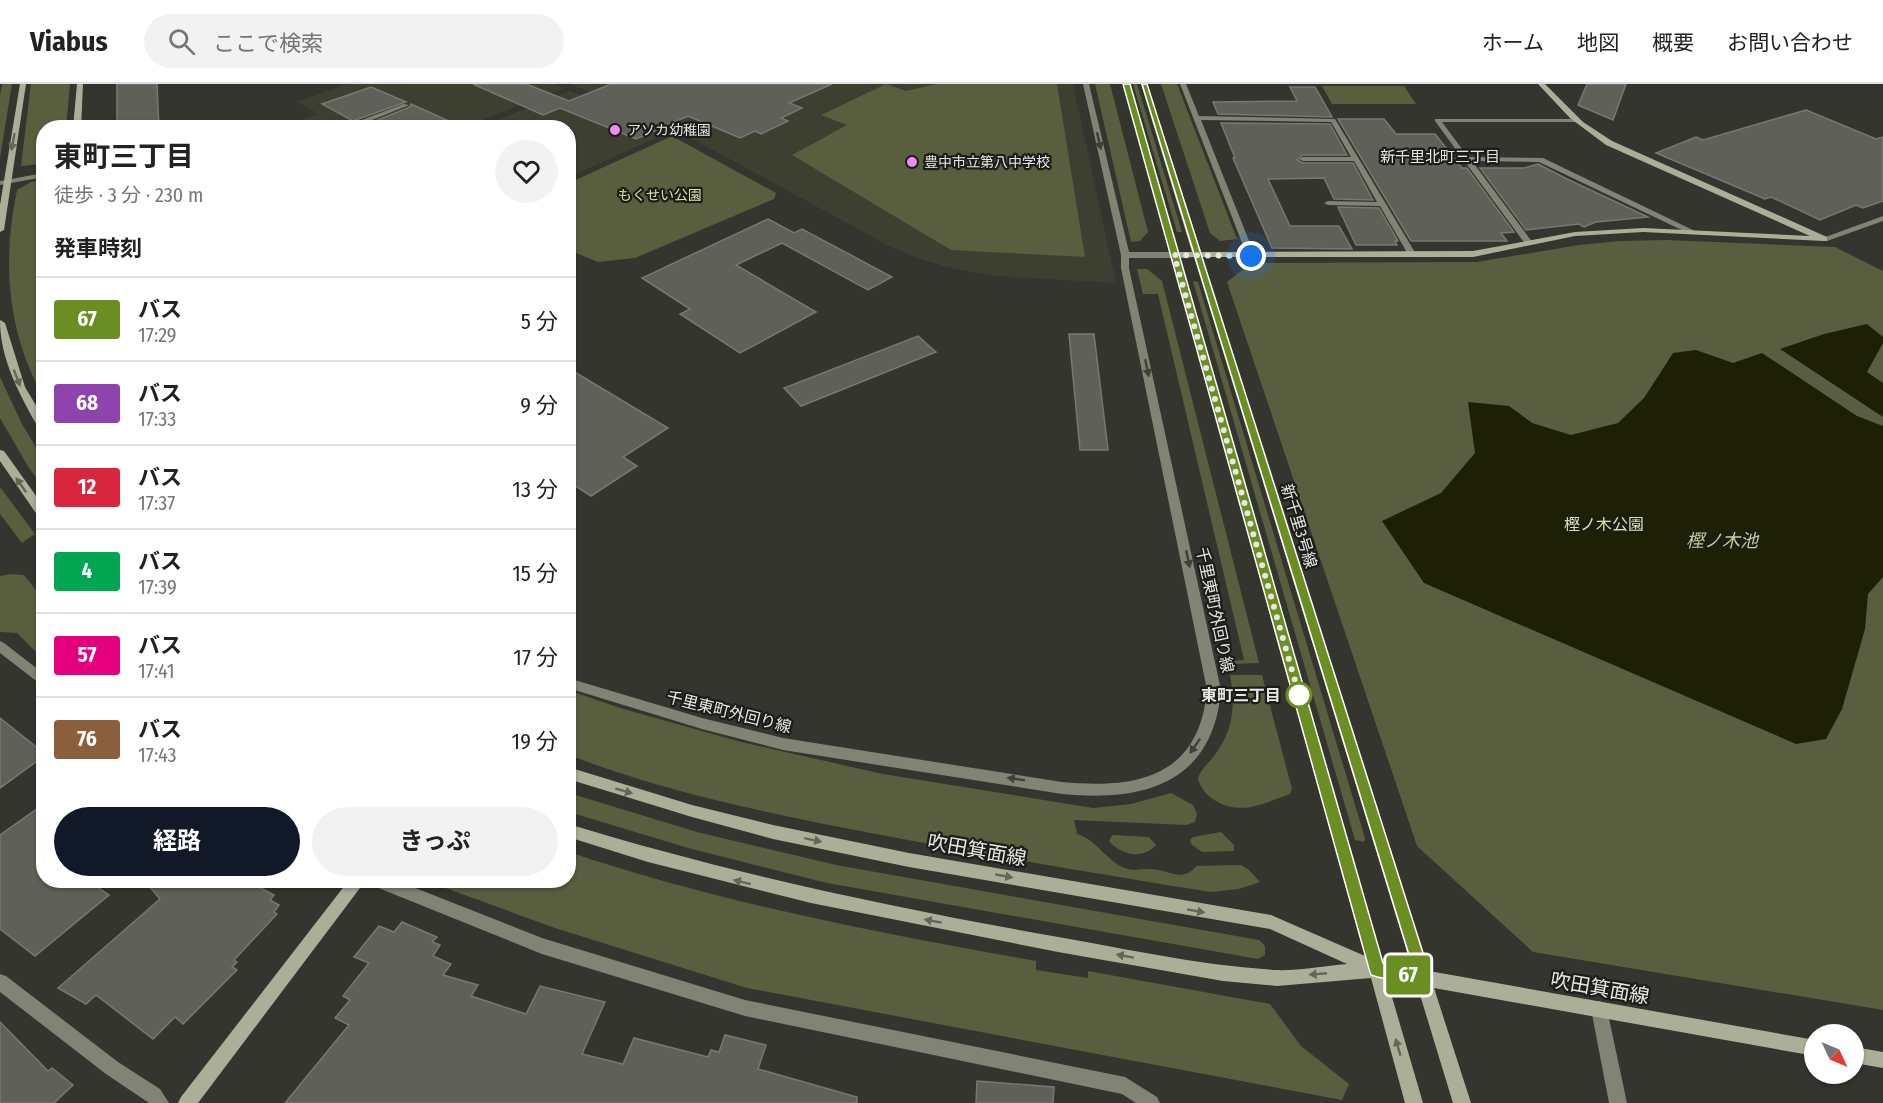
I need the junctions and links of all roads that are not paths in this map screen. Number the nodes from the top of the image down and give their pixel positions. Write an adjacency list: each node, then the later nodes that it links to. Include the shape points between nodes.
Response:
1 (23, 84): 17 (street, one-way to 17)
2 (80, 84): 10 (street)
3 (1086, 84): 26 (street, 千里東町外回り線, one-way to 26)
4 (1126, 84): 27 (street)
5 (1144, 84): 28 (street, 新千里3号線)
6 (1183, 84): 9 (street)
7 (1540, 84): 12 (street)
8 (406, 105): 11 (street)
9 (1197, 118): 14 (street, via 1333,120); 29 (street)
10 (78, 120)
11 (366, 120)
12 (1575, 120): 15 (street, via 1437,120); 23 (street, via 1609,144)
13 (1303, 159): 14 (street)
14 (1355, 159): 19 (street)
15 (1466, 159): 22 (street, via 1540,160); 24 (street)
16 (36, 177): 17 (street)
17 (3, 183): 21 (street)
18 (1328, 203): 19 (street)
19 (1381, 204): 25 (street)
20 (1883, 218): 23 (street)
21 (0, 230)
22 (1691, 231): 23 (street); 24 (street, via 1608,231)
23 (1824, 239)
24 (1529, 243): 25 (street, via 1473,254)
25 (1412, 254): 29 (street)
26 (1125, 255): 27 (street); 36 (street, 千里東町外回り線, one-way to 36, via 1214,690 1214,711 1209,724 1191,752 1169,775 1137,787 1102,790 879,762 765,740)
27 (1174, 255): 28 (street); 41 (street)
28 (1198, 255): 29 (street); 42 (street, 新千里3号線)
29 (1251, 256)
30 (0, 323): 31 (street, one-way to 31, via 20,387)
31 (36, 415)
32 (0, 453): 33 (street, one-way to 32)
33 (36, 505)
34 (0, 646): 35 (street)
35 (36, 675)
36 (576, 685)
37 (576, 775): 41 (street, 吹田箕面線, one-way to 41, via 773,832 909,860 1271,922)
38 (576, 832): 41 (street, 吹田箕面線, one-way to 38, via 1278,978 1223,973 839,904 718,875)
39 (353, 888): 49 (street)
40 (396, 888): 50 (street, via 542,946 745,1008 1125,1086)
41 (1377, 969): 42 (street, 吹田箕面線); 51 (street, one-way to 41)
42 (1424, 978): 44 (street, 吹田箕面線); 52 (street, 新千里3号線)
43 (0, 982): 48 (street)
44 (1599, 1010): 45 (street, 吹田箕面線); 53 (street)
45 (1804, 1046)
46 (1864, 1057): 47 (street)
47 (1883, 1060)
48 (160, 1103)
49 (187, 1103)
50 (1151, 1103)
51 (1414, 1103)
52 (1462, 1103)
53 (1618, 1103)

